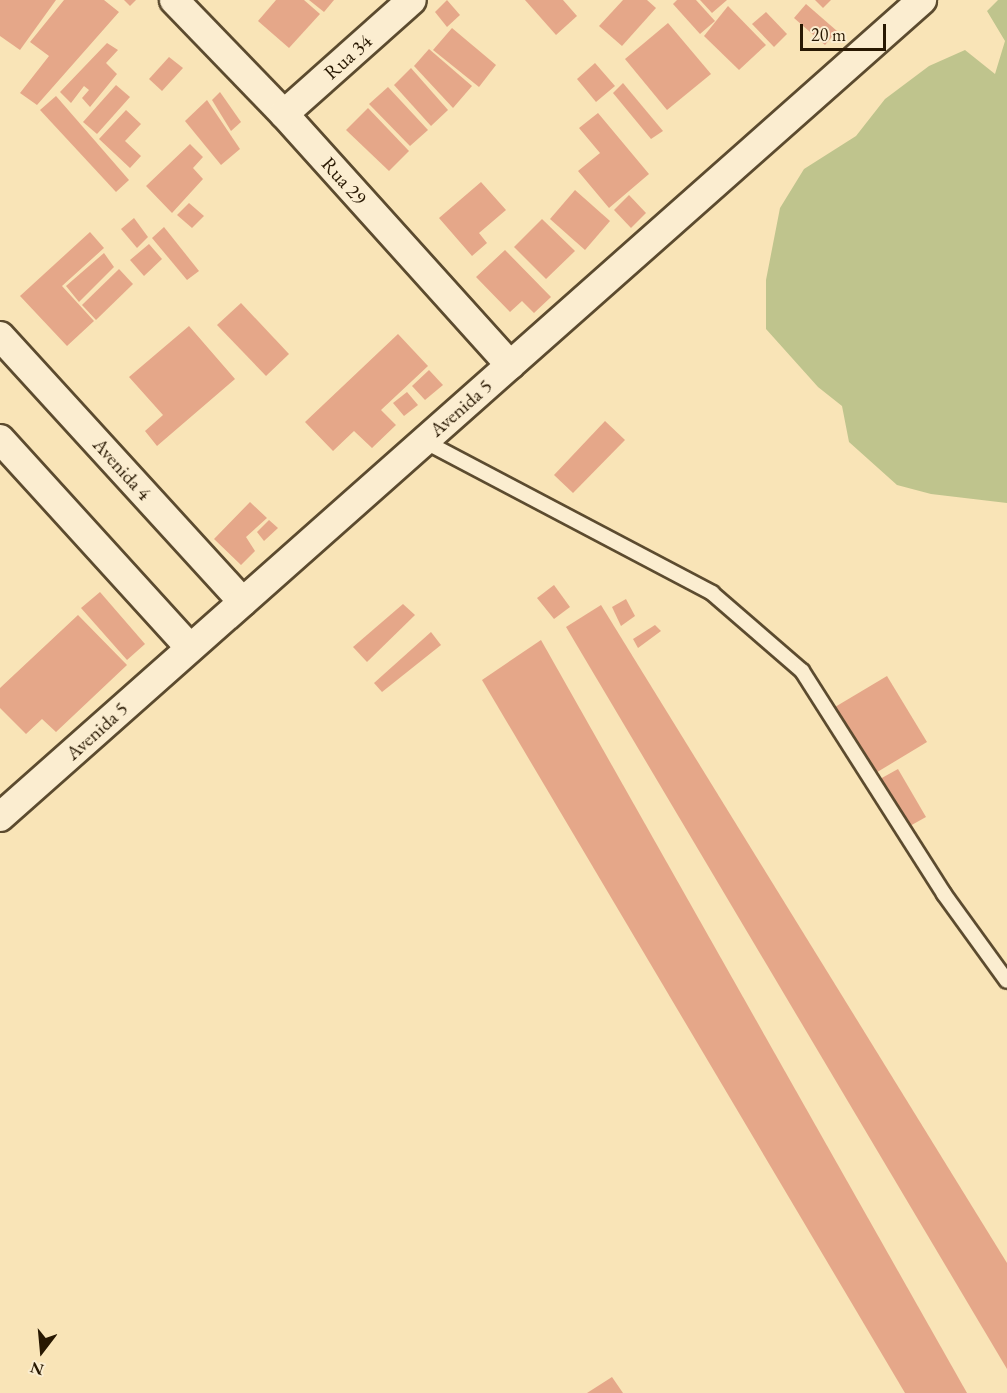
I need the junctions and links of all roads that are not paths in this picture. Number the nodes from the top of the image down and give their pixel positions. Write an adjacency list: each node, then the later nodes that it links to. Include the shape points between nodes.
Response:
1 (174, 0): 4 (street, Rua 29)
2 (412, 0): 4 (street, Rua 34)
3 (922, 0): 6 (street, Avenida 5)
4 (284, 114): 6 (street, Rua 29)
5 (0, 336): 9 (street, Avenida 4)
6 (510, 365): 8 (street, Avenida 5)
7 (0, 439): 10 (street)
8 (424, 441): 9 (street, Avenida 5); 12 (lane, via 712,593 802,671 944,894)
9 (243, 602): 10 (street, Avenida 5)
10 (190, 648): 11 (street, Avenida 5)
11 (0, 817)
12 (1007, 981)

